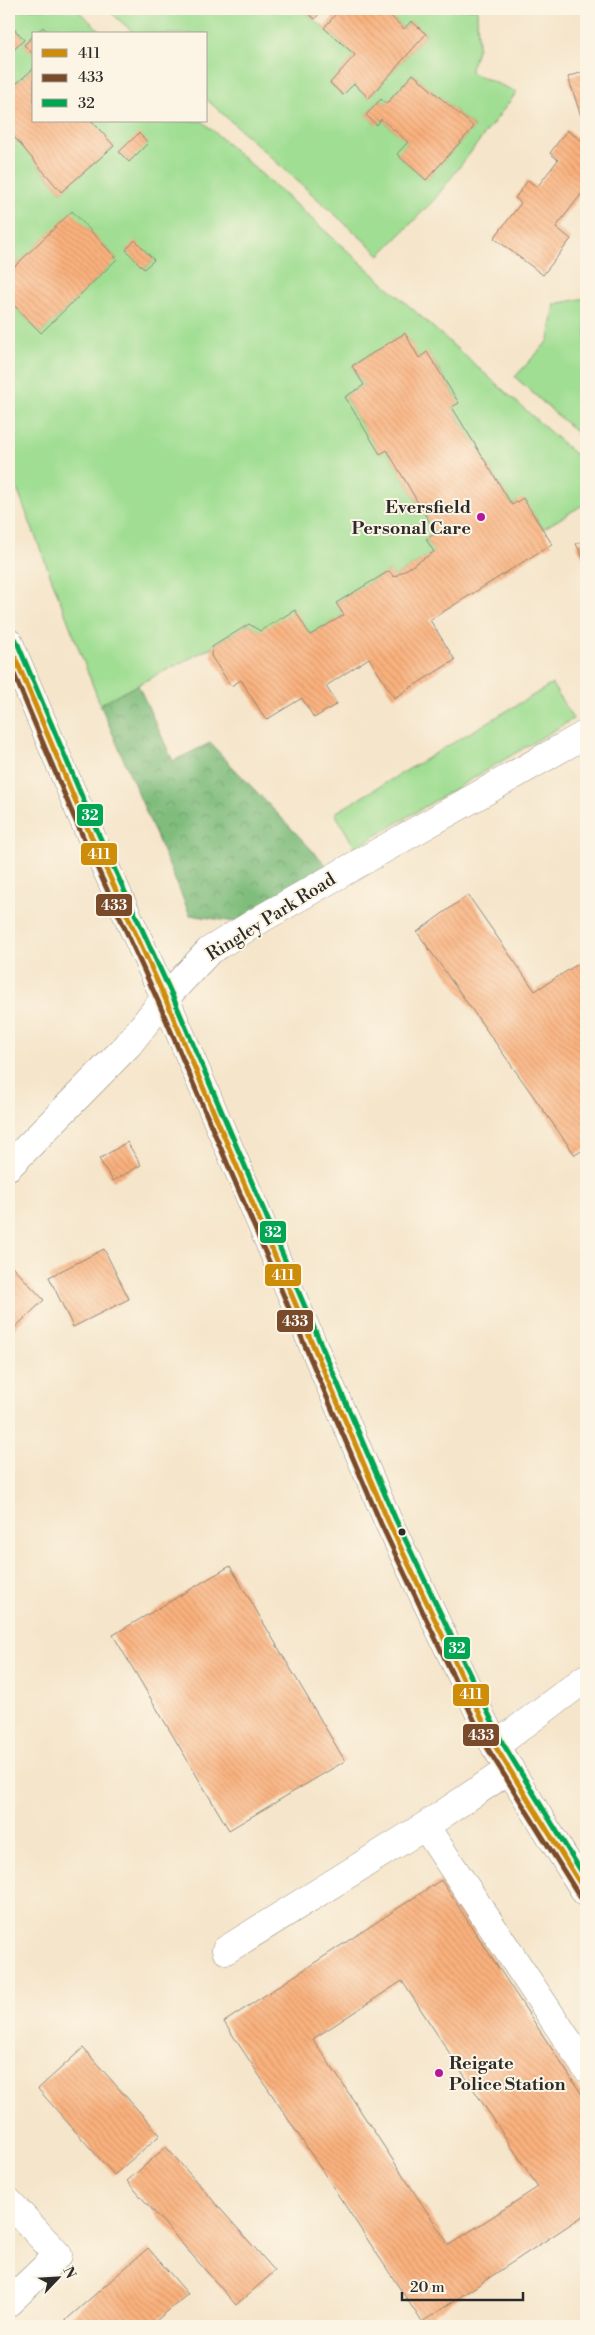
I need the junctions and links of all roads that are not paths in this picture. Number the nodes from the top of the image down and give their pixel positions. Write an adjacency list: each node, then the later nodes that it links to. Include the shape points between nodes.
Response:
1 (9, 643): 3 (main road, via 81,814)
2 (586, 734): 3 (main road, Ringley Park Road, via 209,951)
3 (165, 998): 4 (main road, Ringley Park Road, via 128,1045); 6 (main road, via 388,1521)
4 (9, 1166)
5 (586, 1678): 6 (main road)
6 (495, 1746): 7 (main road)
7 (510, 1770): 8 (main road); 9 (main road)
8 (425, 1826): 10 (main road); 11 (main road)
9 (586, 1893)
10 (226, 1950)
11 (586, 2068)
12 (9, 2202): 13 (main road, via 58,2255)
13 (9, 2302)

